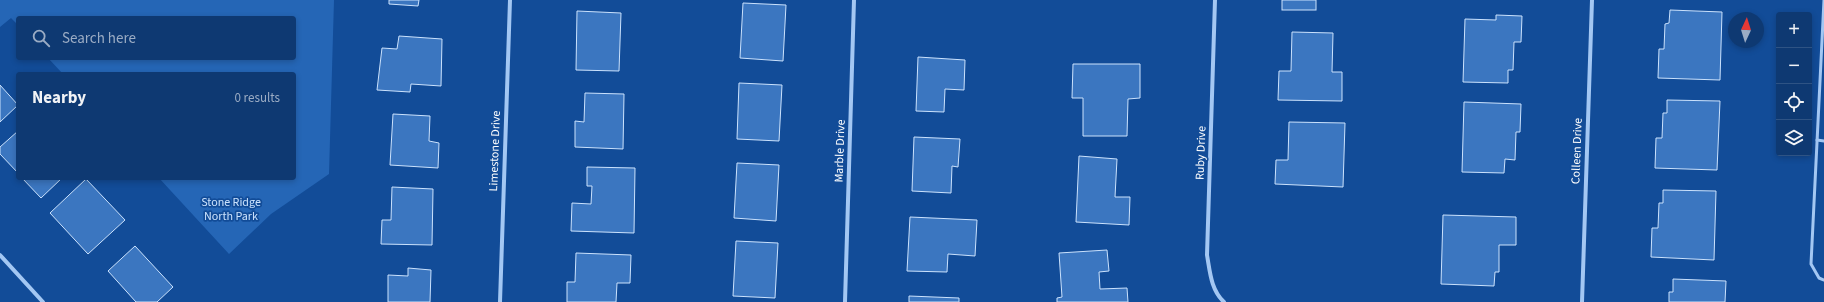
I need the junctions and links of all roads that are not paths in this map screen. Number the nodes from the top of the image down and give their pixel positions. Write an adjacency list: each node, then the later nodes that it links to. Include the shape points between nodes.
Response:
1 (510, 0): 11 (street, Limestone Drive)
2 (854, 0): 12 (street, Marble Drive)
3 (1215, 0): 13 (street, Ruby Drive, via 1207,255 1211,278 1218,296)
4 (1592, 0): 14 (street, Colleen Drive)
5 (1824, 0): 6 (lane)
6 (1817, 140): 7 (lane); 9 (lane, via 1811,264 1819,278)
7 (1824, 141)
8 (0, 255): 10 (street)
9 (1824, 280)
10 (43, 302)
11 (500, 302)
12 (846, 302)
13 (1224, 302)
14 (1582, 302)

